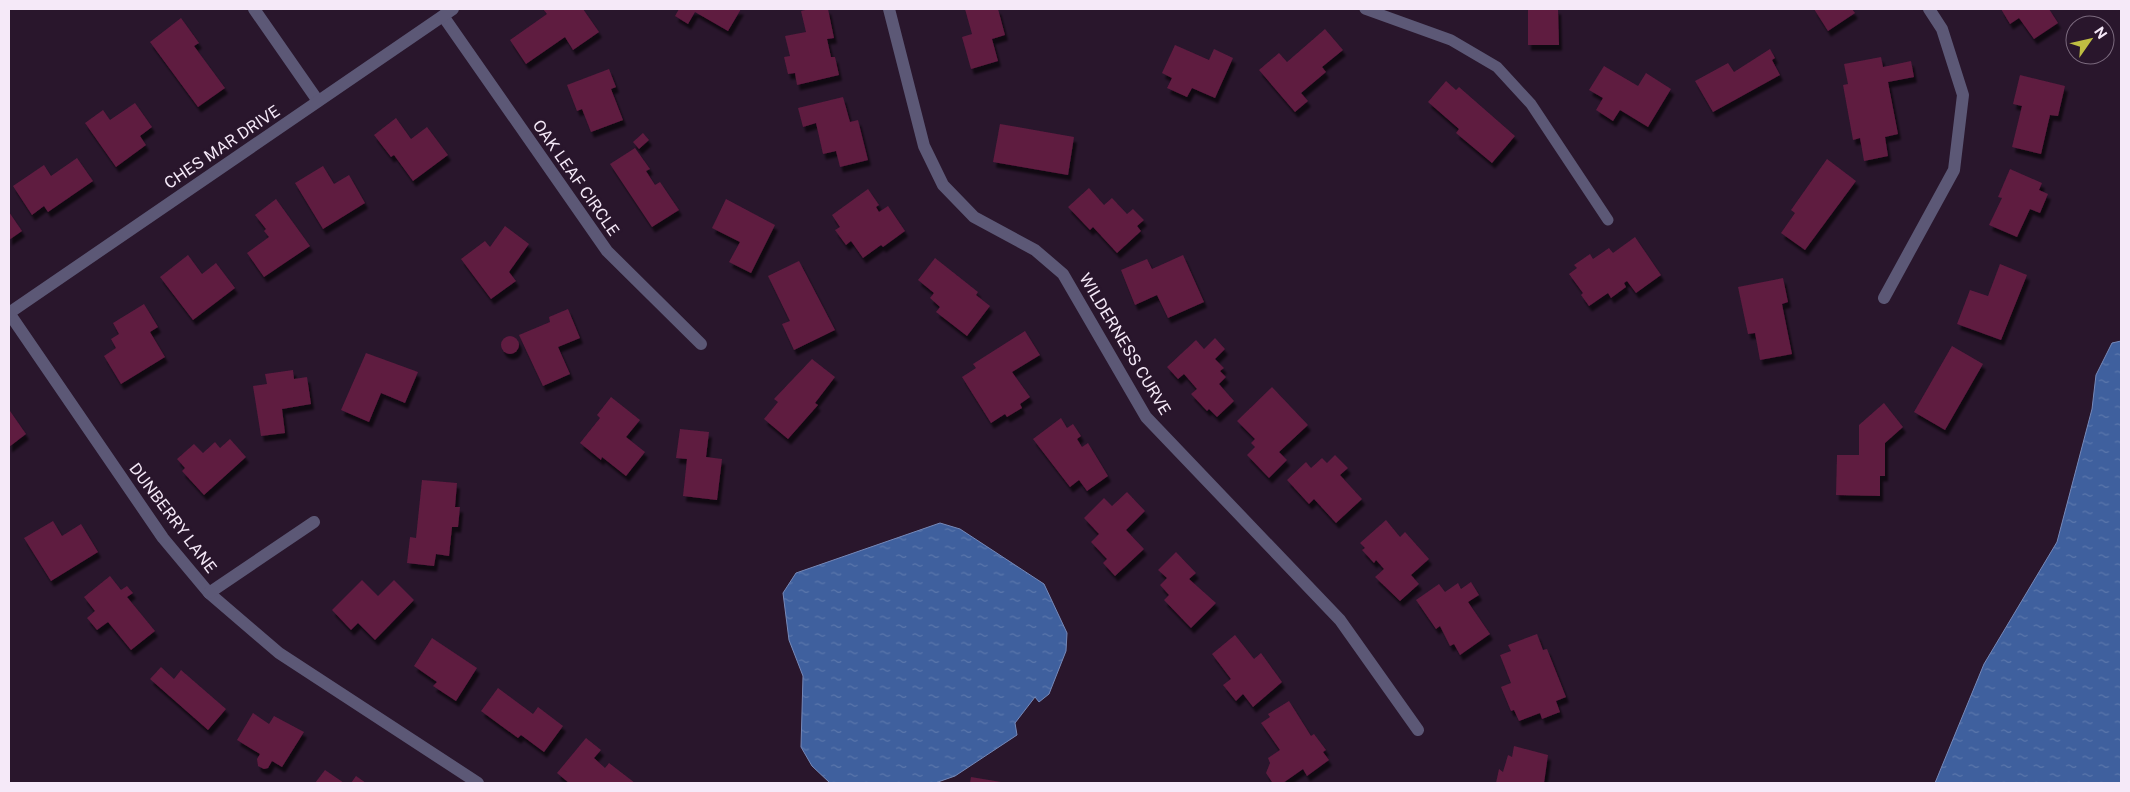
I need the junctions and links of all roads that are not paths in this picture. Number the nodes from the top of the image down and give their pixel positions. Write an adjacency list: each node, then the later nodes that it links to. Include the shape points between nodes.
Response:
1 (254, 9): 6 (street)
2 (889, 9): 13 (street, WILDERNESS CURVE, via 924,146 943,185 974,217 1035,250 1063,274 1146,417 1340,620)
3 (1364, 9): 7 (lane, via 1451,40 1496,67 1531,104)
4 (1928, 9): 8 (street, via 1942,29 1963,95 1954,170)
5 (448, 12): 6 (street, CHES MAR DRIVE); 10 (street, OAK LEAF CIRCLE, via 607,251)
6 (318, 101): 9 (street, CHES MAR DRIVE)
7 (1608, 220)
8 (1884, 298)
9 (9, 313): 12 (street, DUNBERRY LANE, via 163,538)
10 (701, 344)
11 (314, 522): 12 (street)
12 (209, 593): 14 (street, DUNBERRY LANE, via 279,653)
13 (1418, 730)
14 (478, 783)

